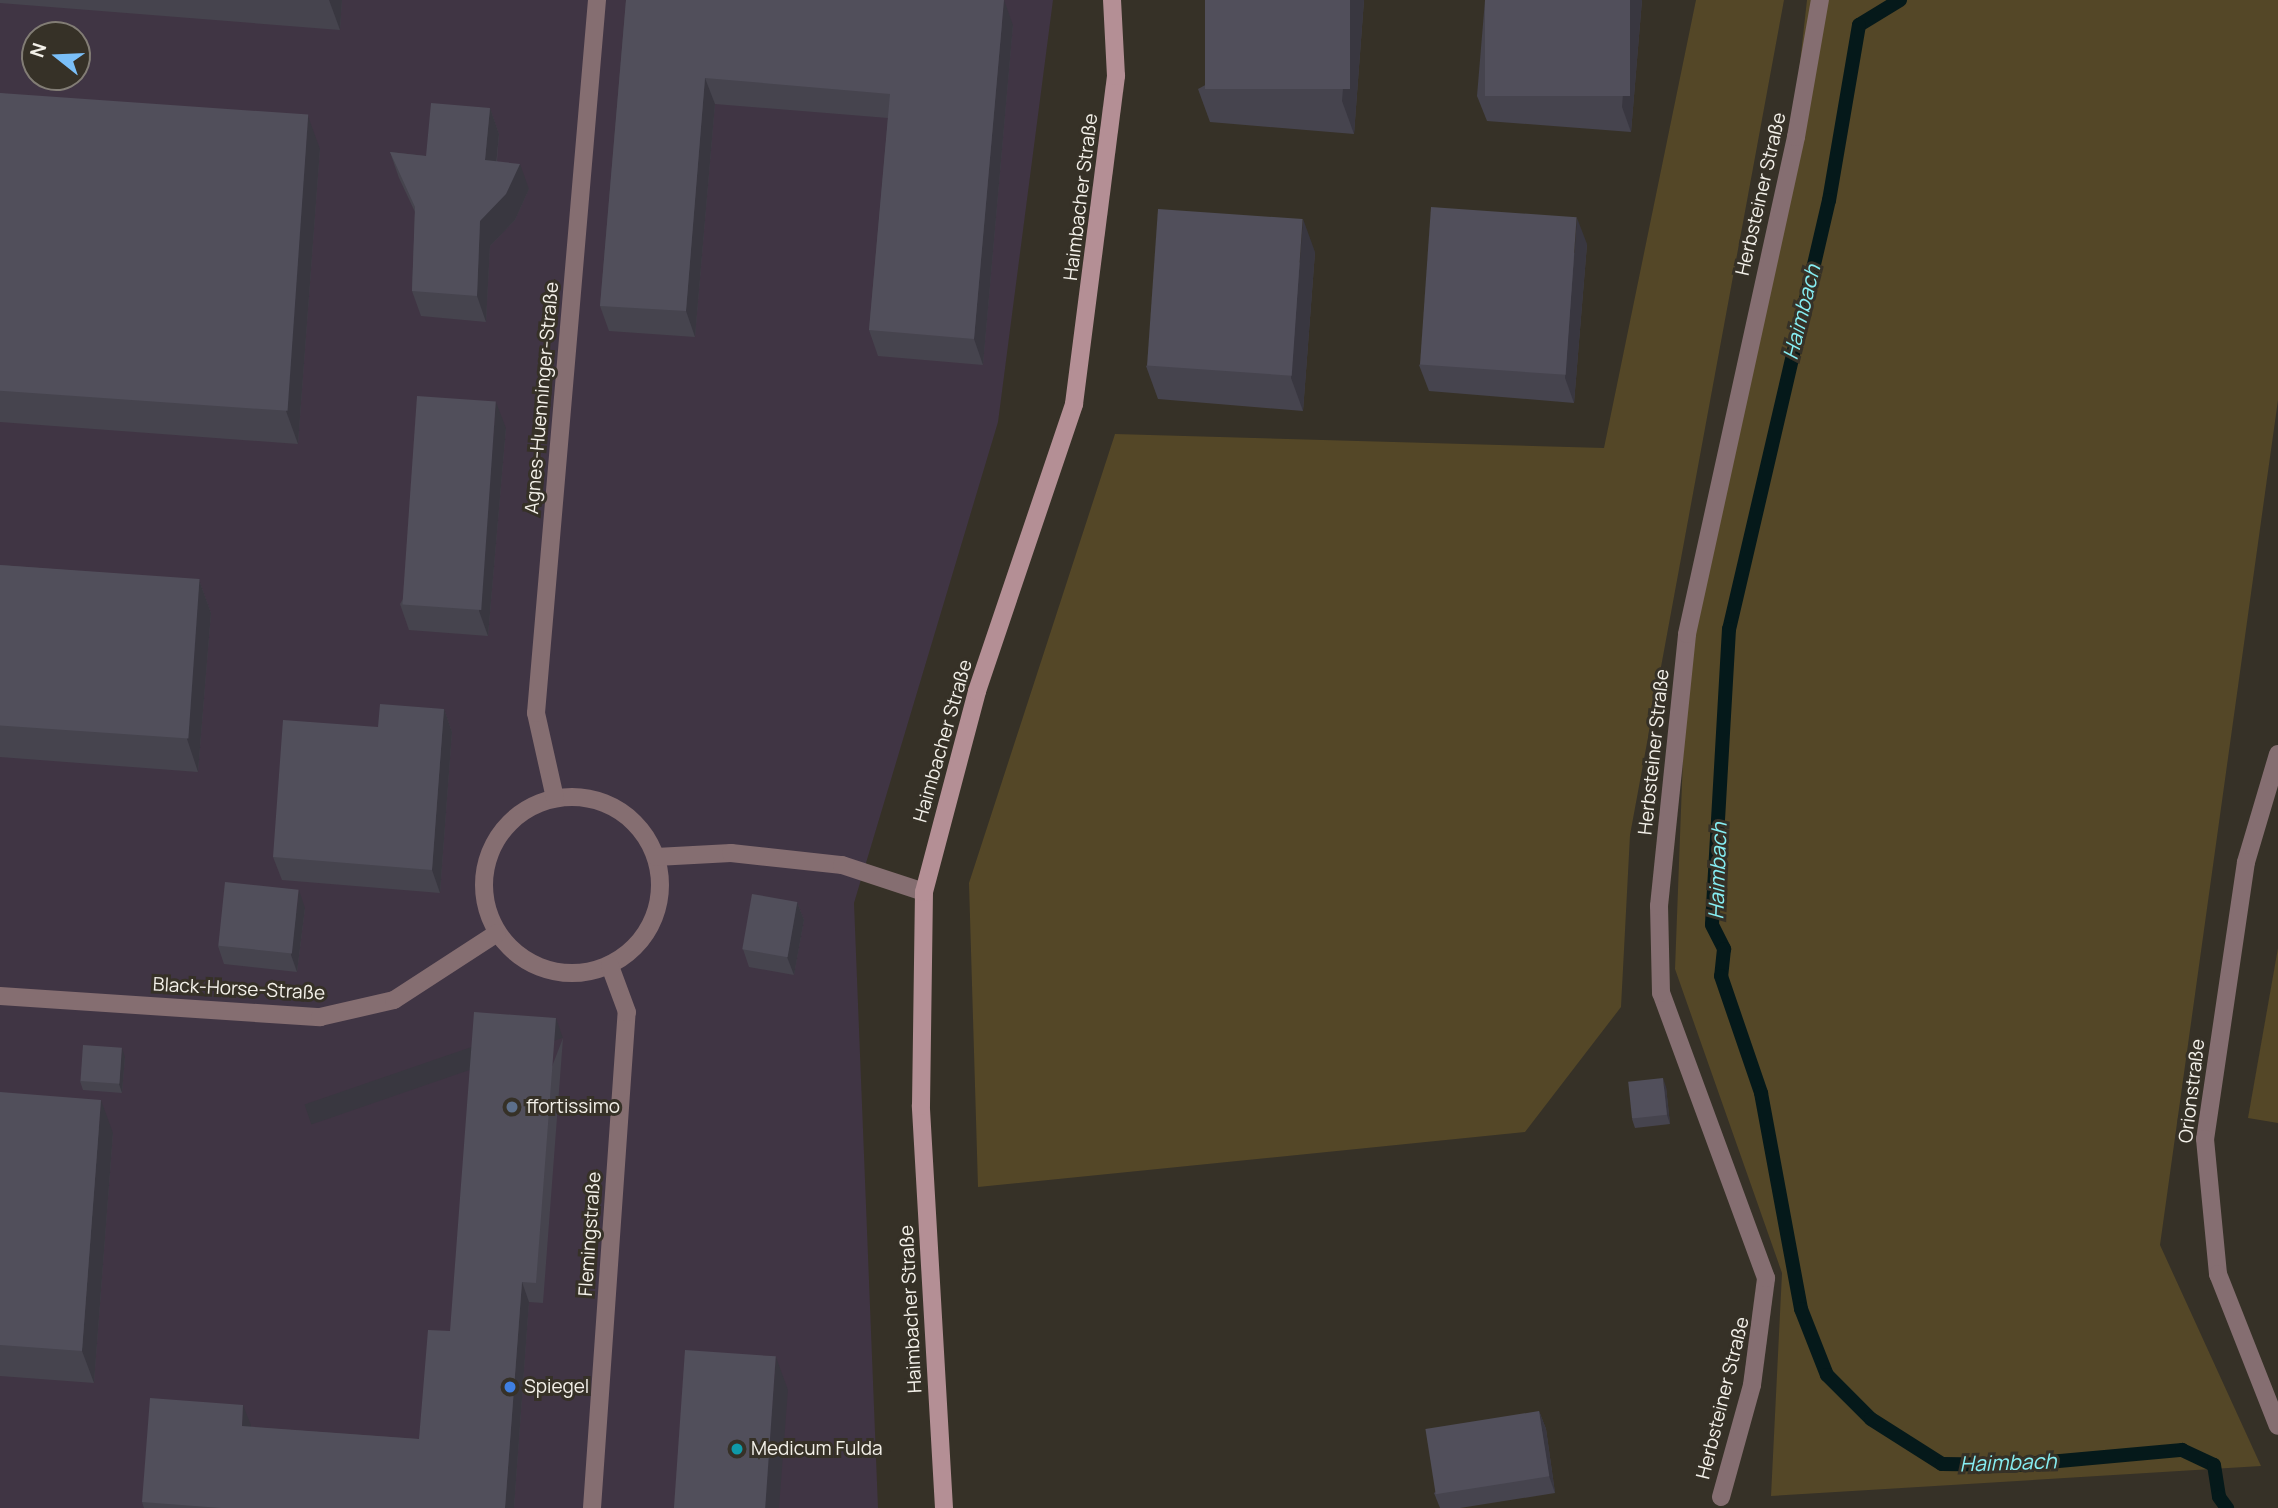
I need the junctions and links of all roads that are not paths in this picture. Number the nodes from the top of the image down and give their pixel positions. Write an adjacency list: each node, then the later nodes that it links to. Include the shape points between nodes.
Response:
1 (597, 0): 5 (street, Agnes-Huenninger-Straße, via 536,713)
2 (1112, 0): 7 (main road, Haimbacher Straße, via 1116,76 1074,404 977,691)
3 (1820, 0): 12 (street, Herbsteiner Straße, via 1797,137 1686,634 1659,906 1661,993 1766,1278 1752,1385)
4 (2278, 754): 11 (street, Orionstraße, via 2246,862 2205,1139 2218,1274)
5 (555, 798): 6 (street, via 597,799 634,821); 8 (street, via 523,811 499,835 485,867 485,901)
6 (656, 857): 7 (street, via 731,853 842,865); 9 (street, via 661,889 654,920 636,947)
7 (924, 892): 14 (main road, Haimbacher Straße, via 921,1106)
8 (497, 933): 9 (street, via 519,956 547,971 579,974); 10 (street, Black-Horse-Straße, via 394,1000 320,1017)
9 (610, 966): 13 (street, Flemingstraße, via 627,1012)
10 (0, 996)
11 (2278, 1426)
12 (1721, 1497)
13 (592, 1508)
14 (944, 1508)

